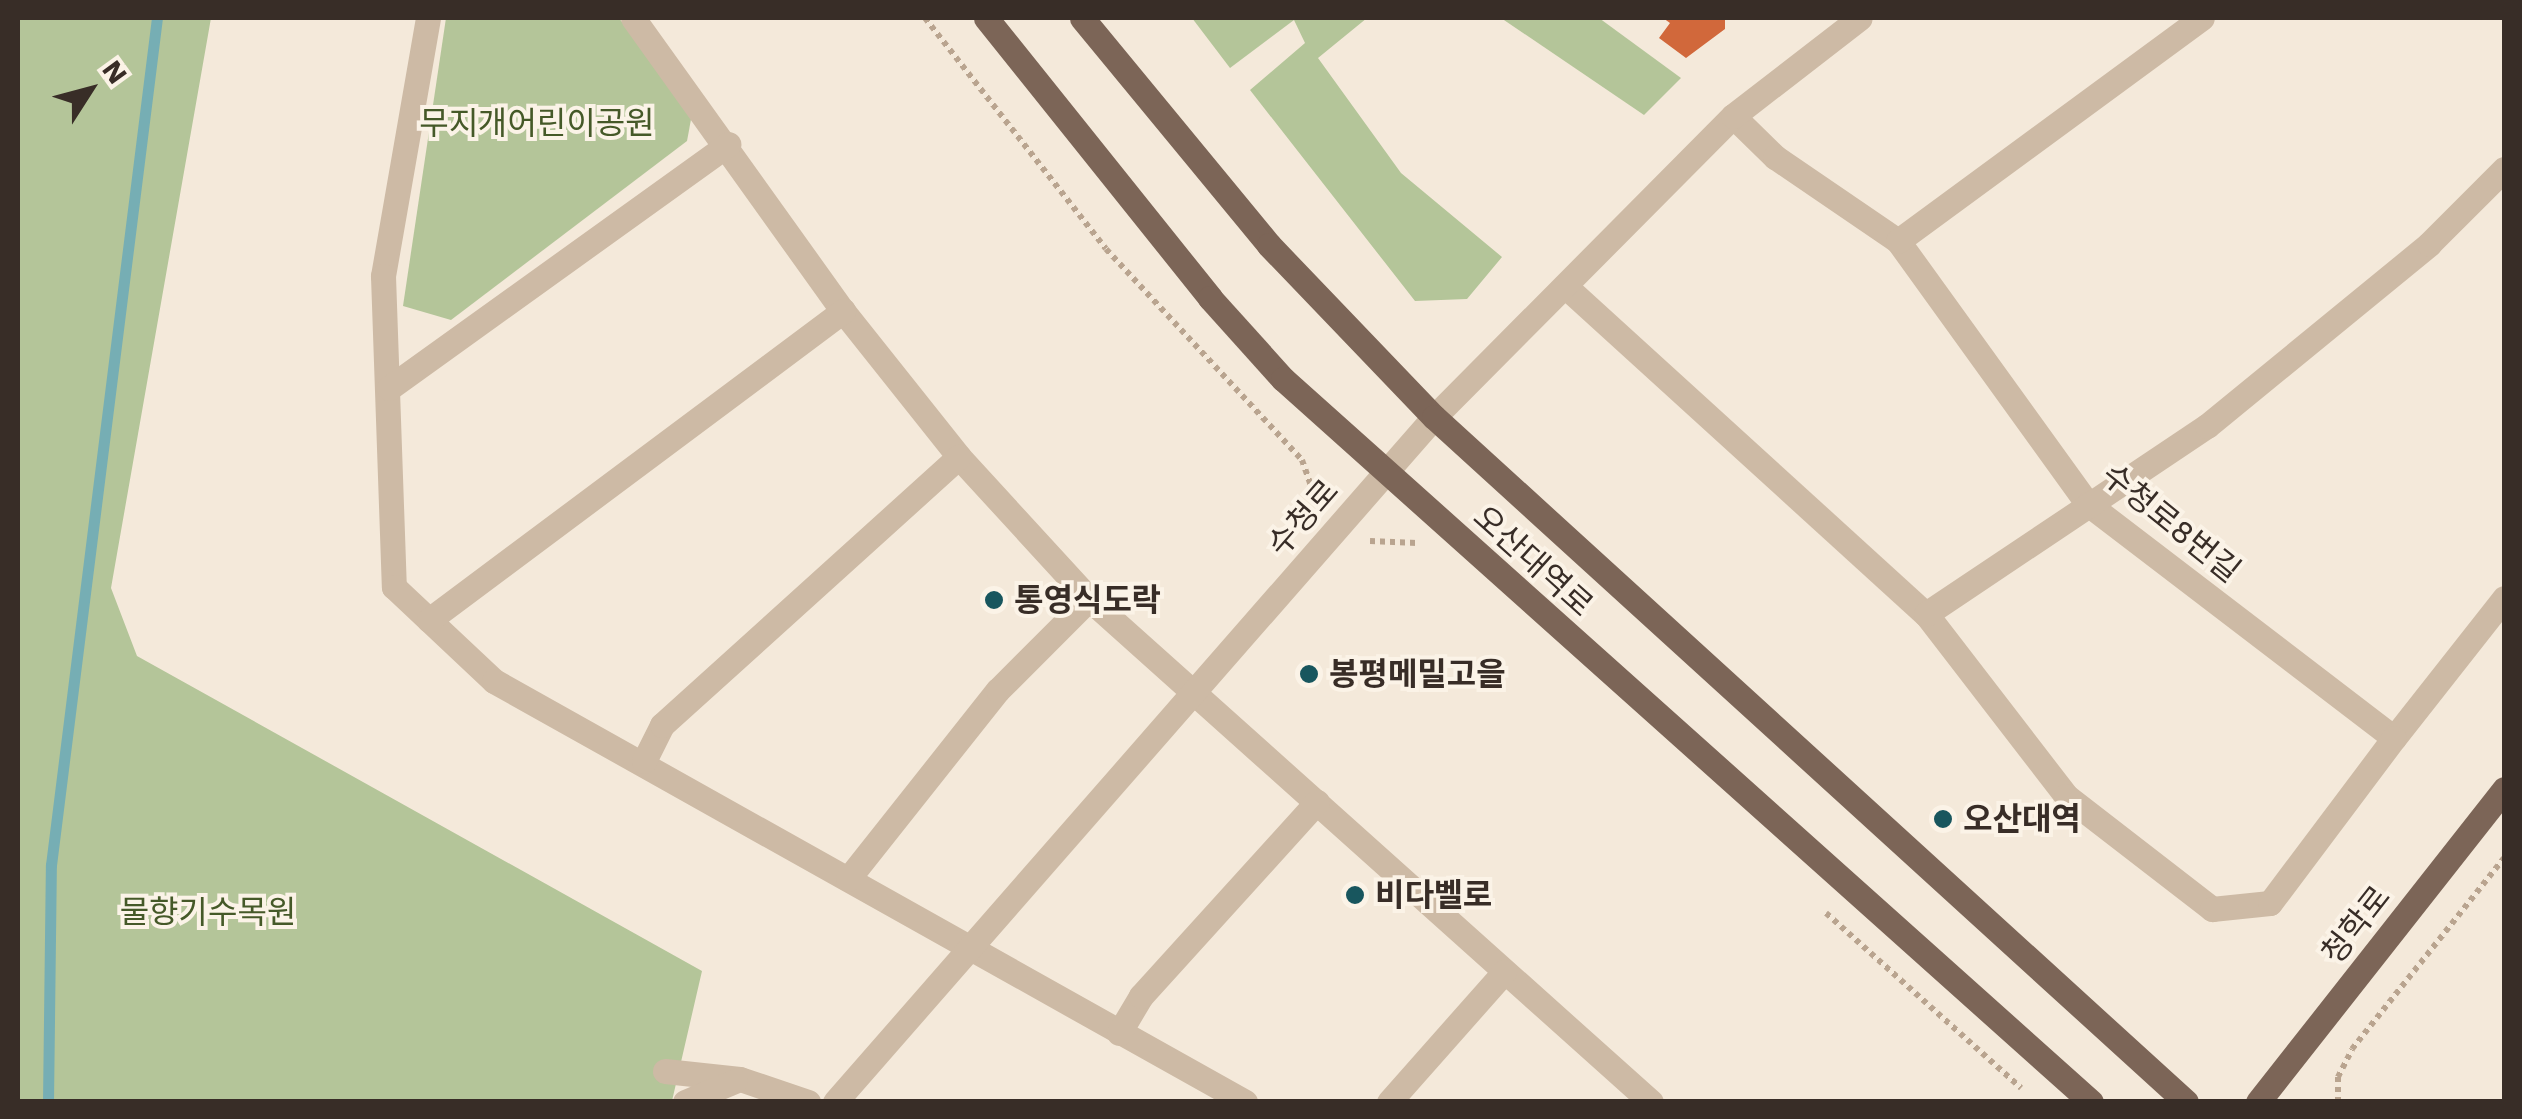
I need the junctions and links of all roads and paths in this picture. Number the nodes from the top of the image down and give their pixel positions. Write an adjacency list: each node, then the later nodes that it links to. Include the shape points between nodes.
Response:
1 (428, 18): 14 (street, via 384,276)
2 (633, 18): 9 (street)
3 (925, 18): 18 (path, via 1106,249 1302,460 1316,488)
4 (986, 18): 17 (main road, 오산대역로, via 1210,298 1283,379)
5 (1082, 18): 15 (main road, 오산대역로, via 1269,244)
6 (1857, 18): 8 (street, 수청로)
7 (2202, 18): 11 (street)
8 (1733, 116): 11 (street, 수청로8번길, via 1775,157); 12 (street, 수청로)
9 (729, 144): 13 (street); 14 (street)
10 (2504, 169): 19 (street, via 2429,244 2208,426)
11 (1898, 241): 19 (street, 수청로8번길)
12 (1566, 286): 15 (street, 수청로); 22 (street)
13 (844, 311): 16 (street); 23 (street)
14 (389, 388): 23 (street, via 394,587)
15 (1434, 417): 17 (street, 수청로); 43 (main road, 오산대역로)
16 (959, 458): 21 (street); 26 (street, via 662,725)
17 (1385, 474): 24 (street, 수청로); 42 (main road, 오산대역로)
18 (1312, 498)
19 (2088, 504): 22 (street); 25 (street, 수청로8번길)
20 (2504, 598): 25 (street)
21 (1088, 599): 24 (street); 30 (street, via 998,690)
22 (1926, 614): 25 (street, via 2066,796 2212,909 2270,904)
23 (428, 620): 26 (street, via 494,681)
24 (1194, 691): 28 (street); 31 (street, 수청로)
25 (2394, 738)
26 (644, 761): 30 (street)
27 (2504, 789): 44 (main road, 청학로)
28 (1317, 802): 32 (street); 33 (street, via 1141,996)
29 (2504, 858): 45 (path, via 2352,1049 2338,1078)
30 (848, 878): 31 (street)
31 (968, 950): 33 (street); 38 (street, 수청로)
32 (1504, 972): 40 (street); 41 (street)
33 (1119, 1033): 39 (street)
34 (665, 1071): 35 (street)
35 (740, 1079): 36 (street); 37 (street)
36 (685, 1102)
37 (808, 1102)
38 (835, 1102)
39 (1245, 1102)
40 (1389, 1102)
41 (1652, 1102)
42 (2090, 1102)
43 (2186, 1102)
44 (2258, 1102)
45 (2338, 1102)

